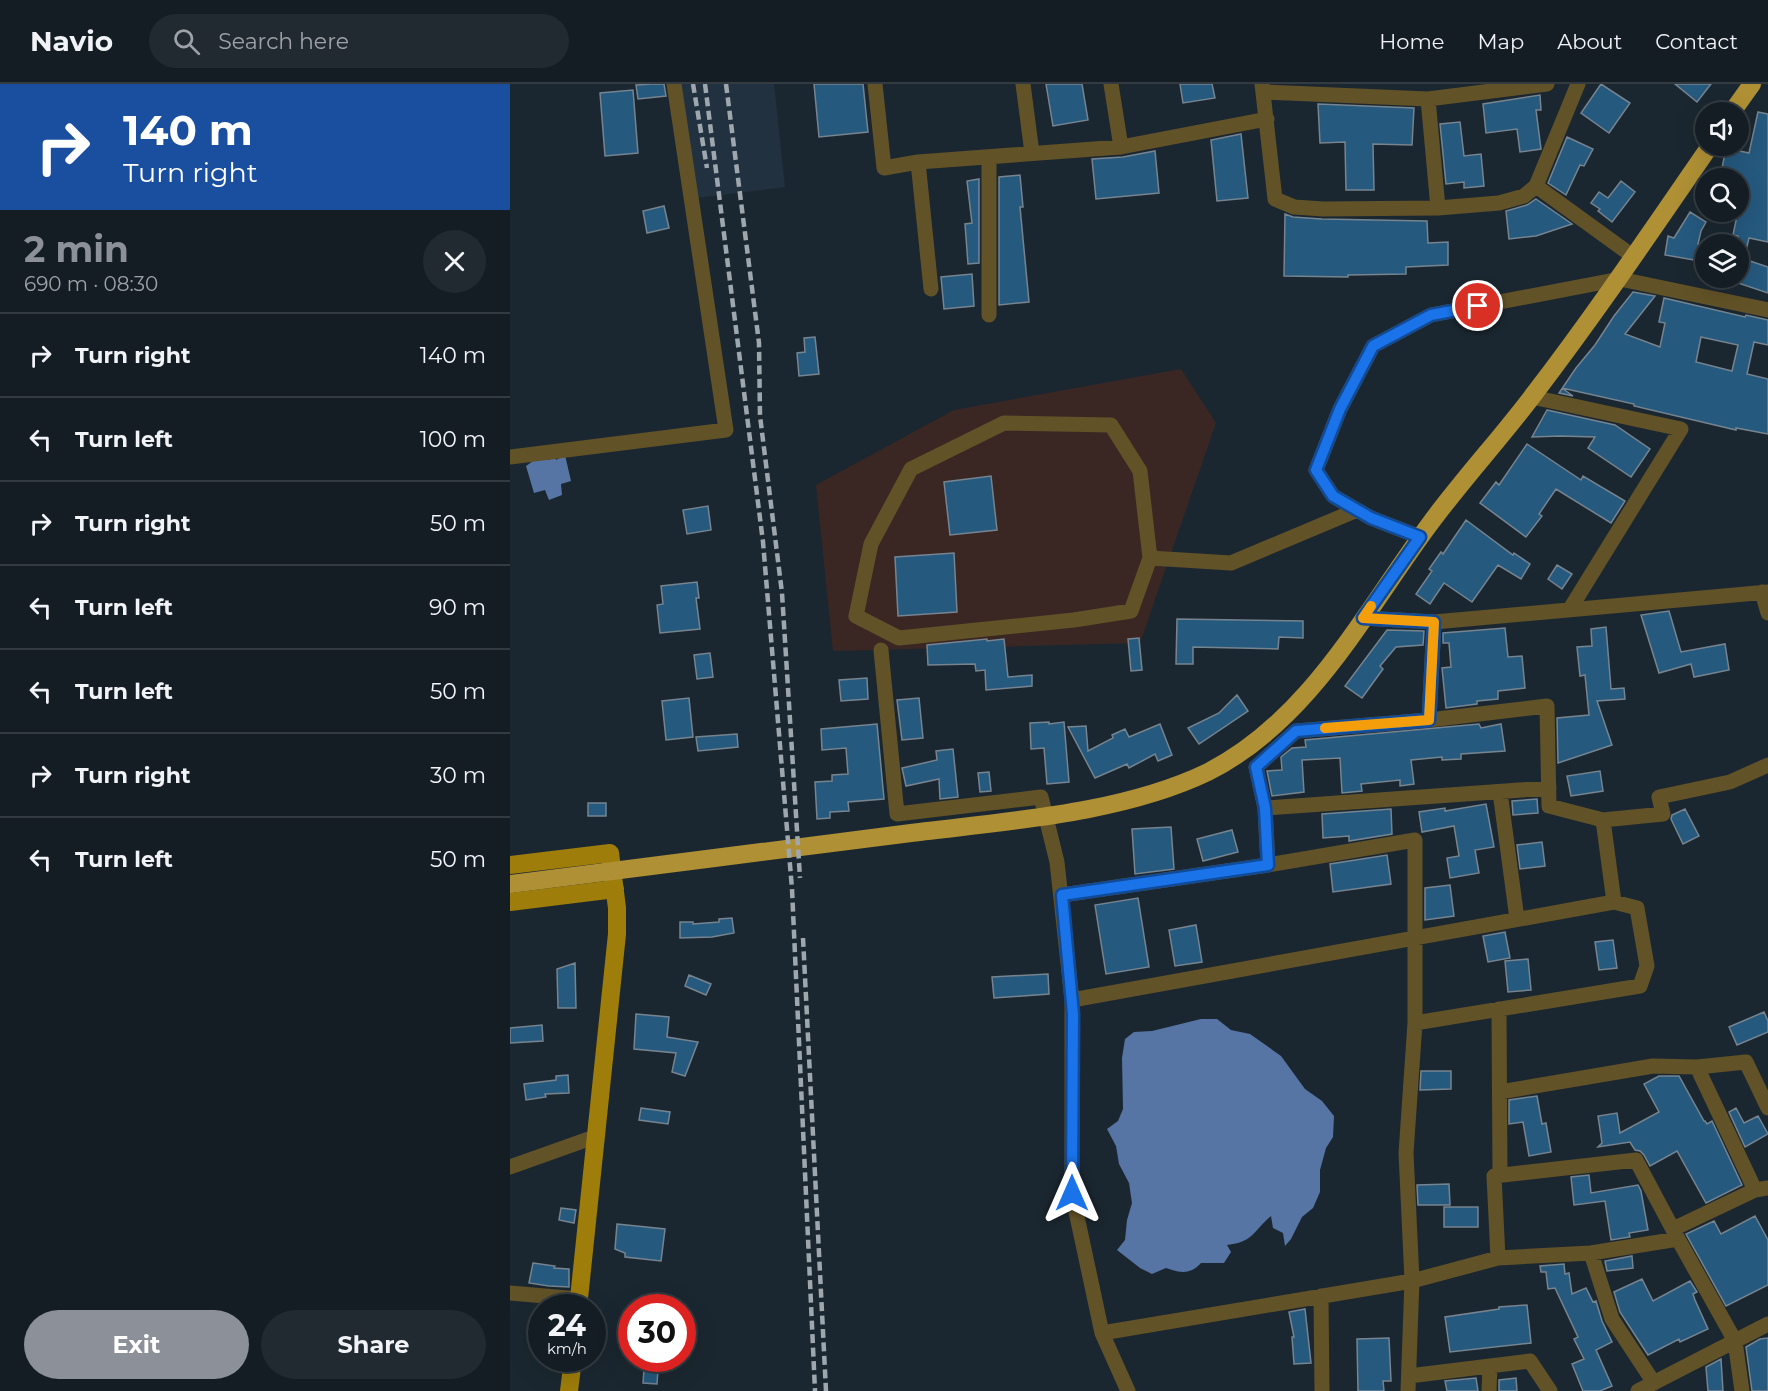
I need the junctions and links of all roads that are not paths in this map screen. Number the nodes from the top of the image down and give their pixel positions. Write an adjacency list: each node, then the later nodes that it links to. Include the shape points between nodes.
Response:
1 (674, 84): 25 (street, via 726,430)
2 (875, 84): 16 (street, via 884,168)
3 (1023, 84): 13 (street)
4 (1111, 84): 12 (street)
5 (1548, 84): 9 (street)
6 (1578, 84): 17 (street)
7 (1752, 84): 10 (highway)
8 (1263, 88): 9 (street); 11 (street)
9 (1428, 99): 18 (street)
10 (1739, 102)
11 (1267, 119): 12 (street); 18 (street, via 1275,199 1294,207 1323,209)
12 (1121, 147): 13 (street)
13 (1032, 153): 15 (street)
14 (1703, 156): 19 (highway)
15 (989, 157): 16 (street); 23 (street)
16 (918, 162): 21 (street)
17 (1536, 186): 18 (street, via 1524,196 1499,203); 19 (street)
18 (1438, 208)
19 (1634, 257): 20 (highway)
20 (1620, 279): 22 (street); 24 (highway); 26 (street, via 1431,315 1373,346 1340,409 1316,470 1333,496)
21 (932, 288)
22 (1768, 310)
23 (989, 315)
24 (1532, 397): 27 (highway); 30 (street, via 1681,429)
25 (510, 457)
26 (1357, 510): 27 (street); 28 (street, via 1231,562)
27 (1420, 537): 32 (highway)
28 (1150, 558): 28 (street, via 1140,471 1111,425 1004,423 911,469 871,544 856,616 899,638 1131,611)
29 (1765, 592): 30 (street); 31 (street)
30 (1570, 609): 33 (street)
31 (1768, 613)
32 (1363, 618): 33 (street); 43 (highway, via 1328,666 1269,731 1210,770 1145,796 1014,820)
33 (1434, 622): 35 (street)
34 (881, 650): 45 (street, via 897,814 1041,797)
35 (1429, 720): 37 (street, via 1547,706); 39 (street, via 1296,731 1256,767)
36 (1768, 765): 40 (street, via 1730,782 1659,797 1663,814)
37 (1549, 788): 38 (street); 40 (street, via 1549,806)
38 (1500, 792): 39 (street); 48 (street)
39 (1265, 808): 42 (street)
40 (1603, 820): 47 (street)
41 (510, 865): 44 (main road, via 610,853)
42 (1268, 865): 45 (street); 49 (street, via 1415,840)
43 (510, 884)
44 (615, 889): 46 (main road); 56 (main road, via 617,934)
45 (1062, 895): 50 (street)
46 (510, 902)
47 (1614, 902): 48 (street); 51 (street, via 1637,908 1647,966 1640,986)
48 (1517, 919): 49 (street)
49 (1416, 936): 50 (street); 52 (street)
50 (1072, 1000): 69 (street, via 1072,1193)
51 (1499, 1009): 52 (street); 54 (street)
52 (1415, 1023): 63 (street, via 1406,1153)
53 (1697, 1067): 54 (street, via 1653,1065); 55 (street, via 1746,1062); 59 (street)
54 (1500, 1092): 58 (street)
55 (1768, 1108)
56 (597, 1136): 57 (street); 65 (main road)
57 (510, 1167)
58 (1500, 1175): 60 (street, via 1636,1160); 62 (street, via 1494,1176)
59 (1762, 1189): 60 (street)
60 (1675, 1234): 61 (street); 70 (street)
61 (1591, 1252): 62 (street); 73 (street, via 1612,1319)
62 (1498, 1258): 63 (street)
63 (1412, 1280): 67 (street); 74 (street)
64 (510, 1293): 66 (street)
65 (579, 1294)
66 (528, 1296)
67 (1321, 1296): 69 (street); 77 (street)
68 (1768, 1324): 70 (street)
69 (1102, 1333): 76 (street)
70 (1735, 1341): 73 (street); 81 (street)
71 (1490, 1366): 74 (street); 78 (street); 79 (street, via 1530,1361)
72 (571, 1372): 75 (main road)
73 (1654, 1383): 80 (street)
74 (1409, 1384)
75 (569, 1391)
76 (1128, 1391)
77 (1322, 1391)
78 (1490, 1391)
79 (1550, 1391)
80 (1638, 1391)
81 (1742, 1391)

